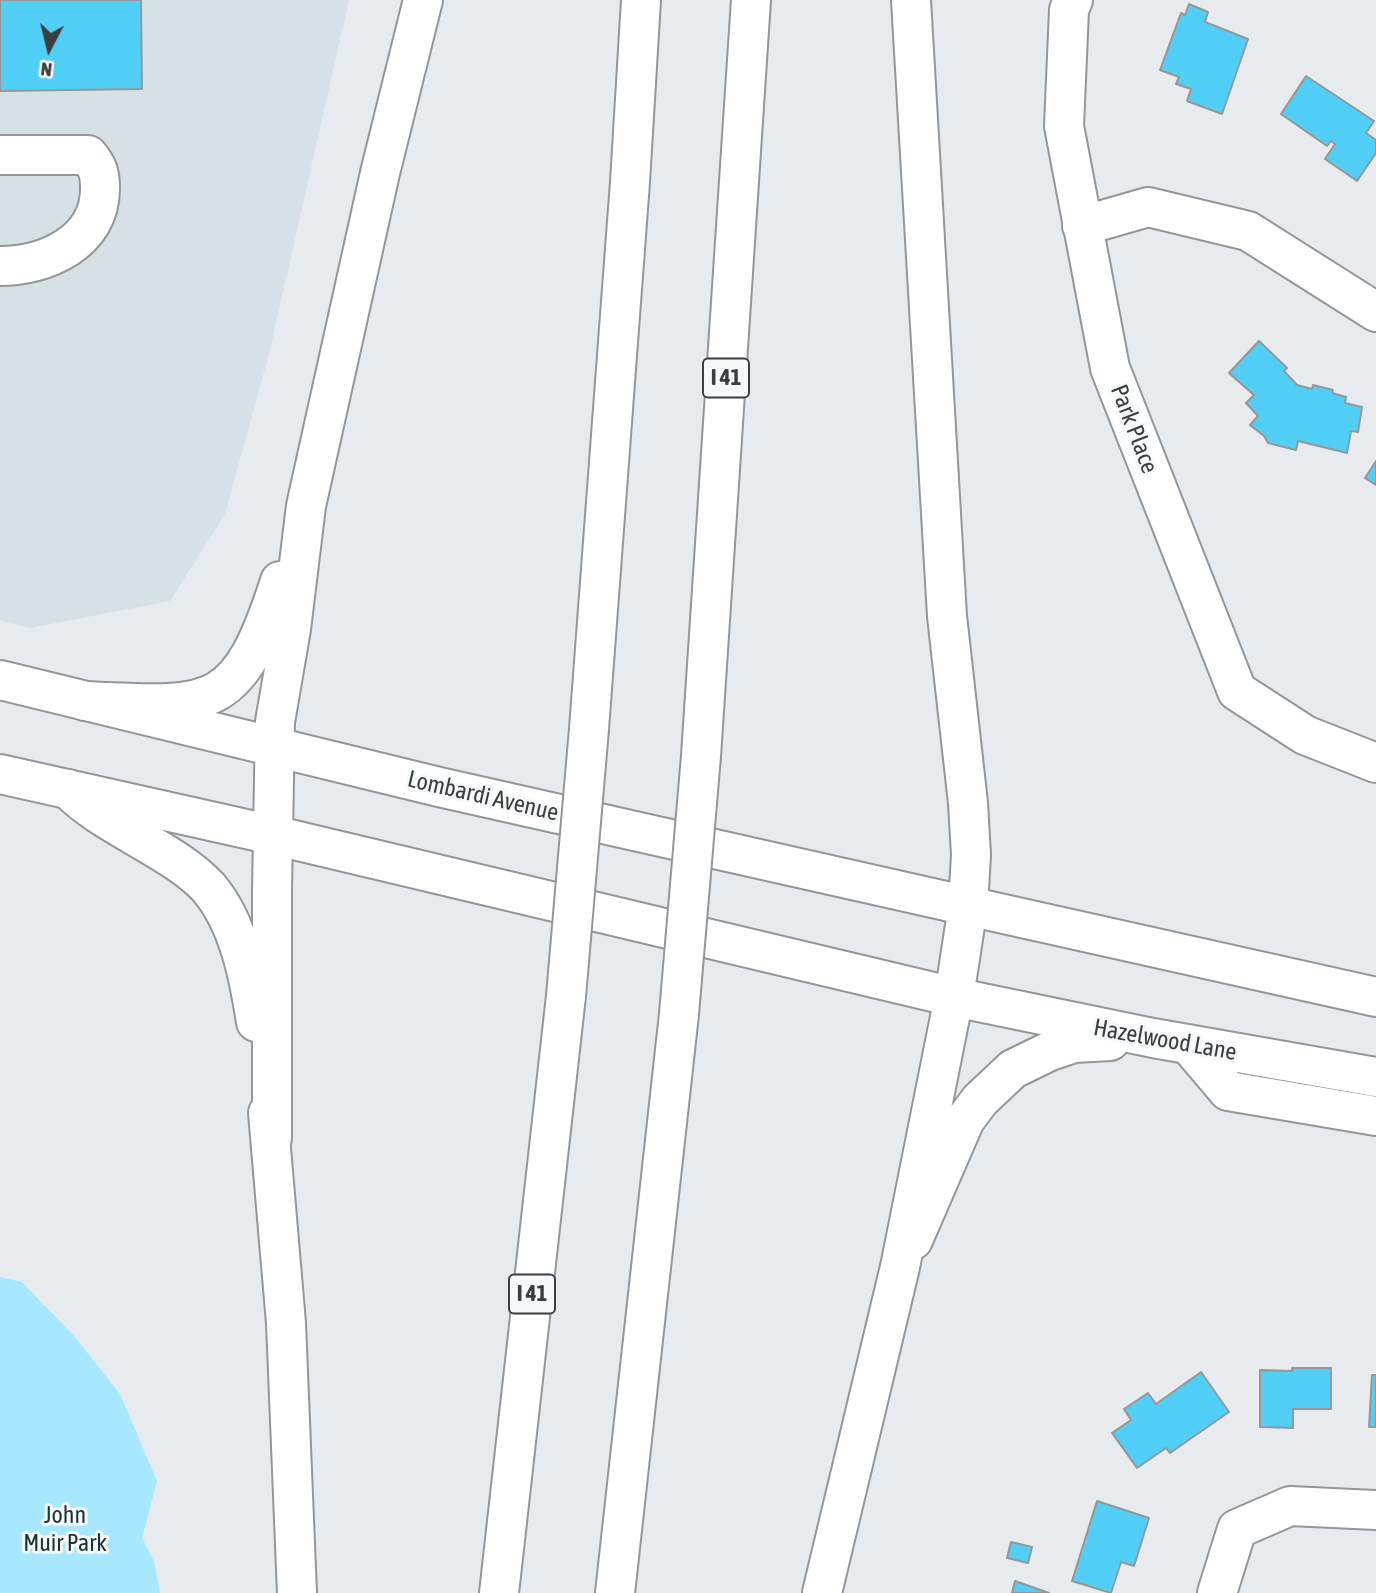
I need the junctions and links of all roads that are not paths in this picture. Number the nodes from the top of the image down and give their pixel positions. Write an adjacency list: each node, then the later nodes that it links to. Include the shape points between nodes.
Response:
1 (423, 0): 10 (main road)
2 (641, 0): 28 (main road, I 41, bridge, via 566,996)
3 (751, 0): 29 (main road, I 41, bridge, via 701,756 679,1014)
4 (911, 0): 18 (main road, via 945,594 968,803)
5 (1073, 0): 7 (main road, Park Place, via 1064,126)
6 (0, 155): 8 (main road, via 88,155 99,170 100,199 93,224 77,242 43,260)
7 (1082, 226): 9 (main road, via 1148,207 1248,231); 14 (main road, Park Place, via 1110,368 1237,691 1305,735)
8 (0, 266)
9 (1376, 312)
10 (306, 506): 12 (main road, via 261,638 232,682 184,704); 13 (main road)
11 (0, 680): 12 (main road, Lombardi Avenue)
12 (85, 701): 13 (main road, Lombardi Avenue)
13 (274, 747): 17 (main road); 18 (main road, Lombardi Avenue)
14 (1376, 762)
15 (0, 774): 16 (main road)
16 (68, 789): 17 (main road); 24 (main road, via 96,812 187,868 209,889 226,916 252,998)
17 (273, 835): 20 (main road); 24 (main road)
18 (968, 906): 19 (main road); 20 (main road)
19 (1376, 996)
20 (954, 998): 21 (main road, Hazelwood Lane); 25 (main road)
21 (1171, 1041): 22 (main road, Hazelwood Lane); 23 (main road, via 1228,1091); 25 (main road, via 1074,1043 1013,1069 965,1120)
22 (1376, 1076)
23 (1376, 1116)
24 (272, 1139): 27 (main road, via 286,1323)
25 (900, 1267): 30 (main road)
26 (1376, 1510): 31 (main road, via 1290,1506 1237,1530)
27 (297, 1593)
28 (499, 1593)
29 (615, 1593)
30 (822, 1593)
31 (1217, 1593)

